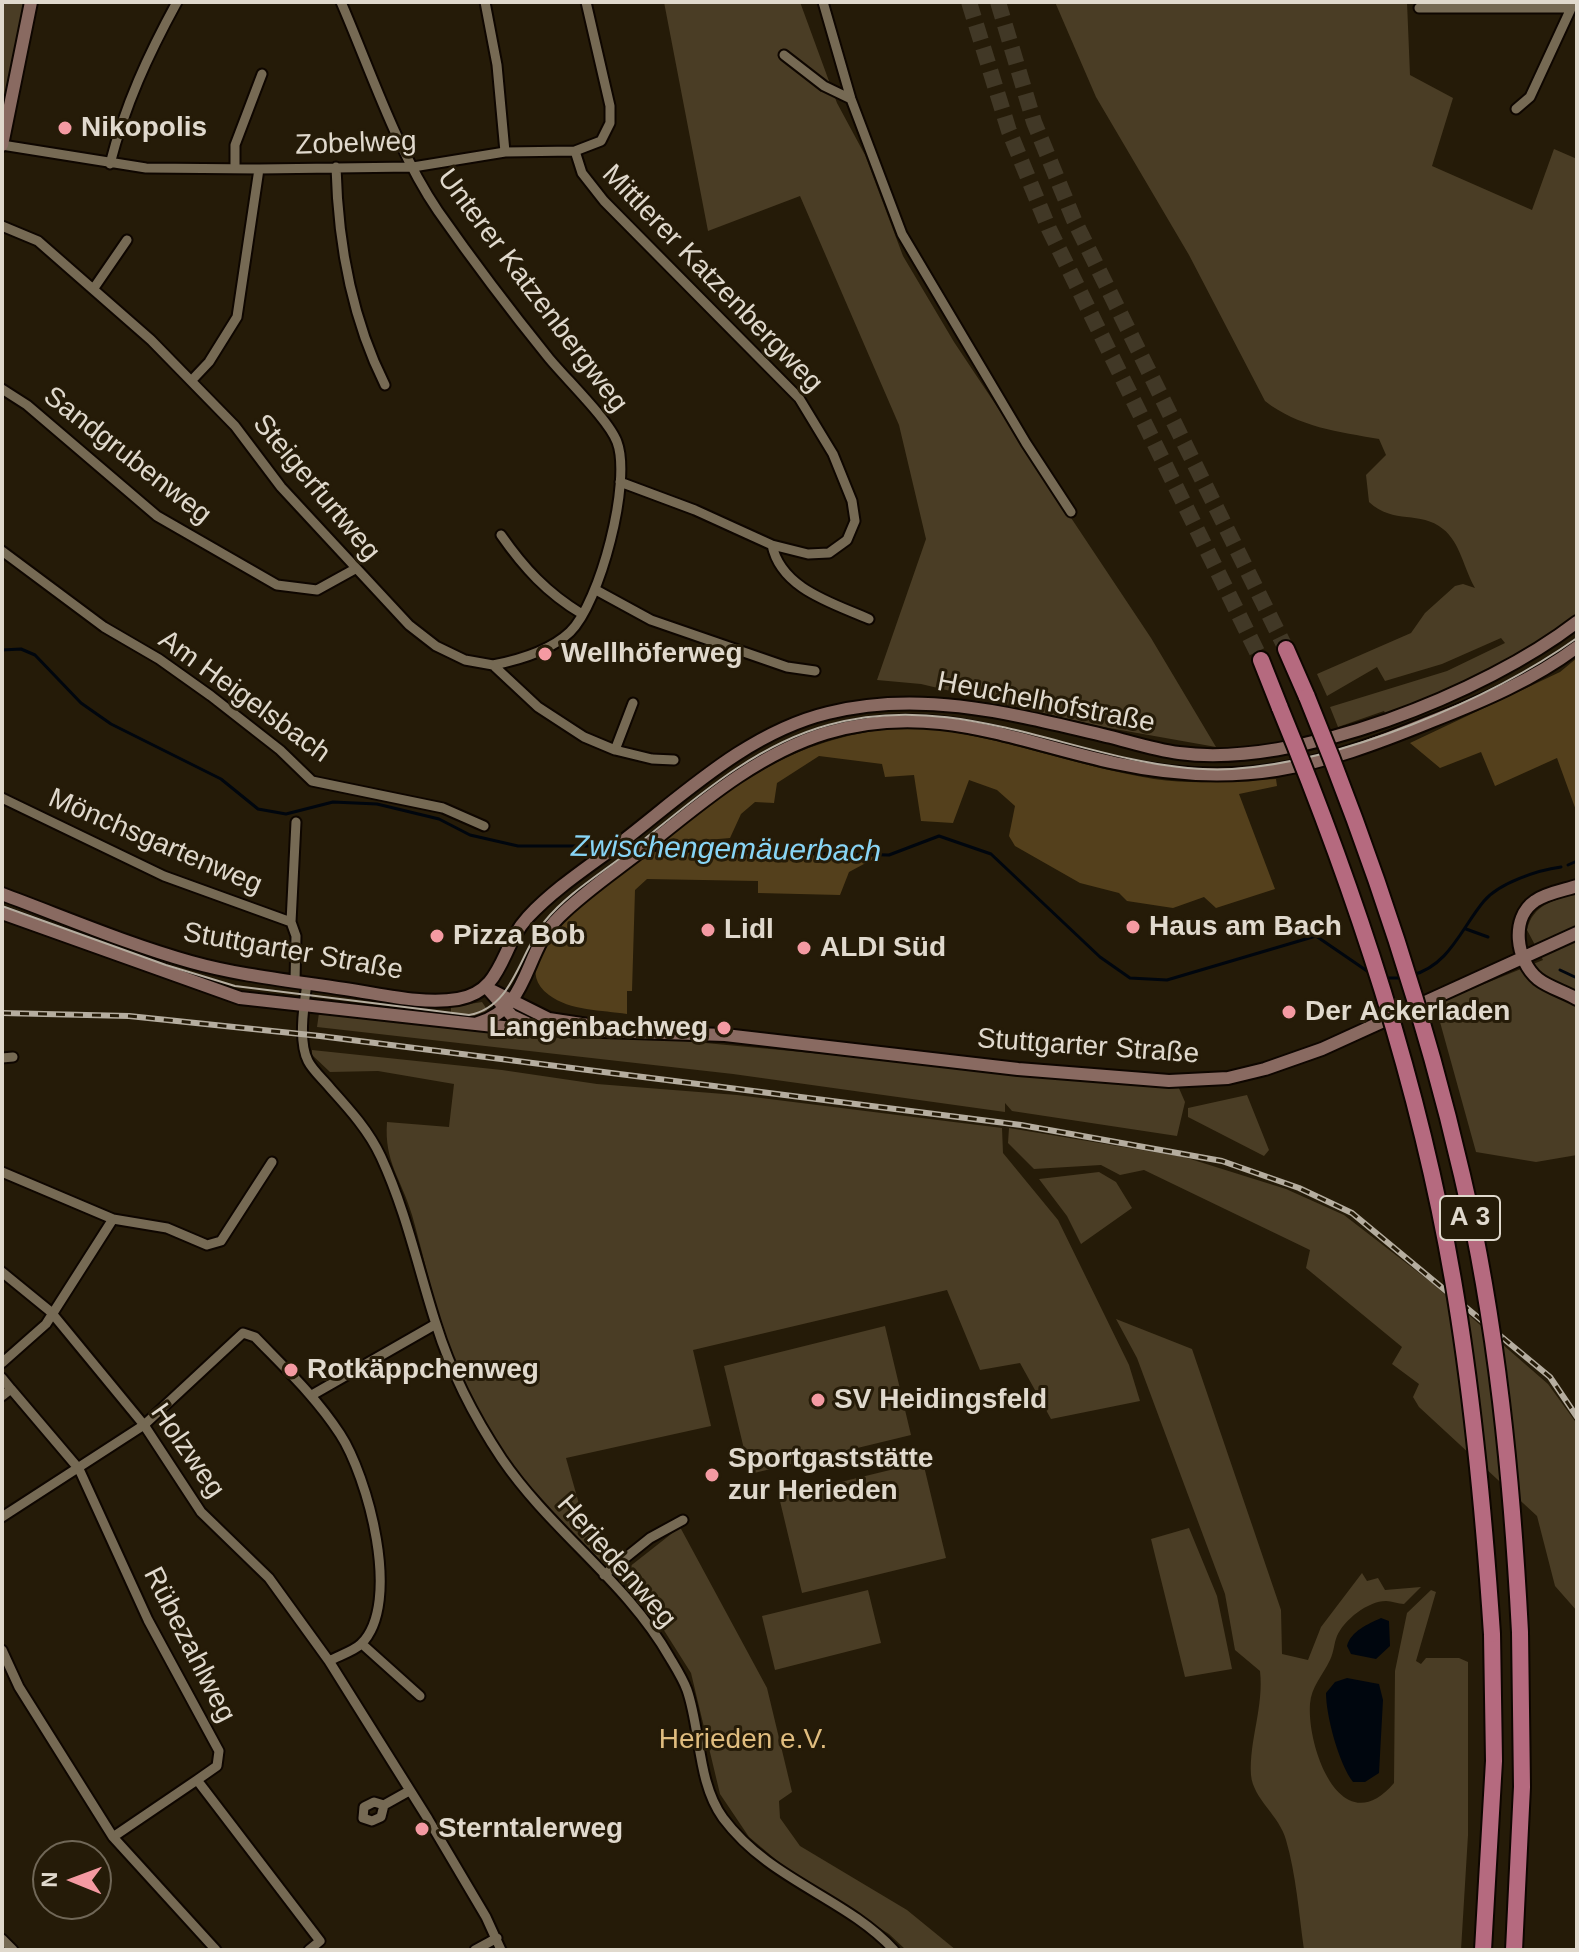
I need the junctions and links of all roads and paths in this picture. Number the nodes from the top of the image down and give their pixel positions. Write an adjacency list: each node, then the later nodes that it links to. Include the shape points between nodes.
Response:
1 (31, 2): 14 (main road)
2 (177, 2): 17 (street, via 123,113)
3 (341, 2): 20 (street, Unterer Katzenbergweg)
4 (485, 2): 16 (street)
5 (586, 2): 15 (street, via 610,123 601,141)
6 (823, 2): 12 (street)
7 (1513, 5): 8 (street); 9 (street)
8 (1572, 5): 13 (street, via 1530,97)
9 (1419, 8)
10 (784, 55): 12 (street)
11 (262, 74): 18 (street, via 235,145)
12 (851, 99): 29 (street, via 902,234)
13 (1516, 109)
14 (2, 145): 17 (street, Zobelweg)
15 (575, 151): 16 (street, Zobelweg); 31 (street, Mittlerer Katzenbergweg, via 582,173 604,201 799,398 833,454 852,501 855,521 847,540 829,553)
16 (505, 152): 20 (street, Zobelweg)
17 (110, 164): 18 (street, Zobelweg)
18 (235, 167): 21 (street, Zobelweg)
19 (336, 167): 20 (street, Zobelweg); 21 (street, Zobelweg); 26 (street, via 355,314)
20 (413, 167): 28 (street, Unterer Katzenbergweg, via 437,210 617,441)
21 (259, 169): 25 (street, via 237,317)
22 (2, 226): 24 (street, Steigerfurtweg, via 38,241)
23 (127, 240): 24 (street)
24 (94, 288): 25 (street, Steigerfurtweg)
25 (192, 380): 33 (street, Steigerfurtweg)
26 (385, 385)
27 (2, 389): 33 (street, Sandgrubenweg, via 157,516 277,585 317,590)
28 (620, 482): 31 (street, Mittlerer Katzenbergweg); 34 (street, Unterer Katzenbergweg)
29 (1071, 512)
30 (501, 535): 35 (street, via 526,570)
31 (772, 545): 36 (street, via 775,559 793,581)
32 (2, 551): 48 (street, Am Heigelsbach, via 104,627 211,696 312,781 443,808)
33 (355, 569): 41 (street, Steigerfurtweg, via 436,646 465,660)
34 (596, 590): 35 (street, Unterer Katzenbergweg); 42 (street, via 651,620 787,667)
35 (582, 614): 41 (street, Unterer Katzenbergweg, via 572,630 552,644)
36 (869, 619)
37 (1577, 622): 56 (main road, Heuchelhofstraße, via 1487,678 1409,710 1314,742 1244,755 1179,753 951,704 878,702 824,713 752,745 527,917)
38 (1577, 647): 59 (main road, Heuchelhofstraße, via 1489,698 1375,745 1308,766 1250,775 1167,773 949,723 879,721 813,738 759,763 558,918)
39 (1286, 649): 98 (highway, A 3, bridge, via 1392,920 1463,1177 1503,1424 1520,1632 1522,1771)
40 (1261, 660): 97 (highway, A 3, bridge, via 1328,823 1398,1039 1433,1182 1470,1386 1492,1634 1494,1761)
41 (493, 665): 44 (street, Steigerfurtweg, via 538,707)
42 (815, 671)
43 (633, 703): 44 (street)
44 (615, 750): 45 (street, Steigerfurtweg)
45 (674, 760)
46 (2, 798): 52 (street, Mönchsgartenweg, via 164,876)
47 (296, 822): 52 (street, Mönchsgartenweg)
48 (484, 826)
49 (1577, 886): 54 (main road, via 1535,901 1522,916)
50 (2, 894): 55 (main road, Stuttgarter Straße, via 192,962)
51 (2, 913): 58 (main road, Stuttgarter Straße, via 230,996)
52 (291, 922): 55 (street, Mönchsgartenweg)
53 (1577, 933): 54 (main road, Stuttgarter Straße)
54 (1522, 955): 57 (main road, via 1539,980); 62 (main road, Stuttgarter Straße, via 1322,1049 1228,1078 1103,1076 754,1038)
55 (301, 982): 56 (main road, Stuttgarter Straße, via 445,1000); 58 (street, Heriedenweg)
56 (487, 988): 59 (main road, Stuttgarter Straße)
57 (1577, 999)
58 (305, 1005): 60 (main road, Stuttgarter Straße); 70 (street, Heriedenweg, via 307,1060 380,1155 402,1207)
59 (510, 1006): 60 (main road); 61 (main road, Stuttgarter Straße, via 520,1021); 62 (main road, Stuttgarter Straße, via 549,1019)
60 (475, 1024): 61 (main road, Stuttgarter Straße)
61 (538, 1027): 62 (main road, Stuttgarter Straße)
62 (616, 1030)
63 (13, 1057): 64 (street)
64 (2, 1058)
65 (272, 1162): 67 (street, via 214,1244 167,1228)
66 (2, 1172): 67 (street)
67 (113, 1219): 69 (street)
68 (2, 1272): 69 (street, Holzweg)
69 (51, 1312): 71 (street, via 46,1324); 76 (street, Holzweg)
70 (436, 1324): 74 (street); 80 (street, Heriedenweg, via 468,1402 502,1459)
71 (2, 1363)
72 (2, 1378): 73 (street, Rübezahlweg)
73 (11, 1389): 75 (street); 77 (street, Rübezahlweg)
74 (312, 1395): 76 (street, via 255,1337 243,1333); 81 (street, via 355,1461 376,1532 378,1603)
75 (2, 1396)
76 (144, 1425): 77 (street); 83 (street, Holzweg, via 201,1512 269,1578)
77 (79, 1469): 78 (street); 85 (street, Rübezahlweg, via 148,1620 219,1751 217,1766)
78 (2, 1517)
79 (683, 1520): 80 (street, via 650,1538)
80 (604, 1575): 96 (street, Heriedenweg, via 668,1654 686,1688 704,1769 721,1815 790,1880)
81 (362, 1644): 83 (street); 84 (street)
82 (2, 1650): 88 (street, via 56,1750)
83 (329, 1661): 86 (street)
84 (420, 1696)
85 (197, 1780): 88 (street, Rübezahlweg); 93 (street, via 320,1941)
86 (409, 1791): 87 (street); 89 (street)
87 (384, 1805)
88 (113, 1837): 92 (street)
89 (497, 1938): 94 (street); 95 (street)
90 (2, 1939): 91 (street)
91 (13, 1950)
92 (216, 1950)
93 (309, 1950)
94 (475, 1950)
95 (501, 1950)
96 (894, 1950)
97 (1483, 1950)
98 (1514, 1950)

